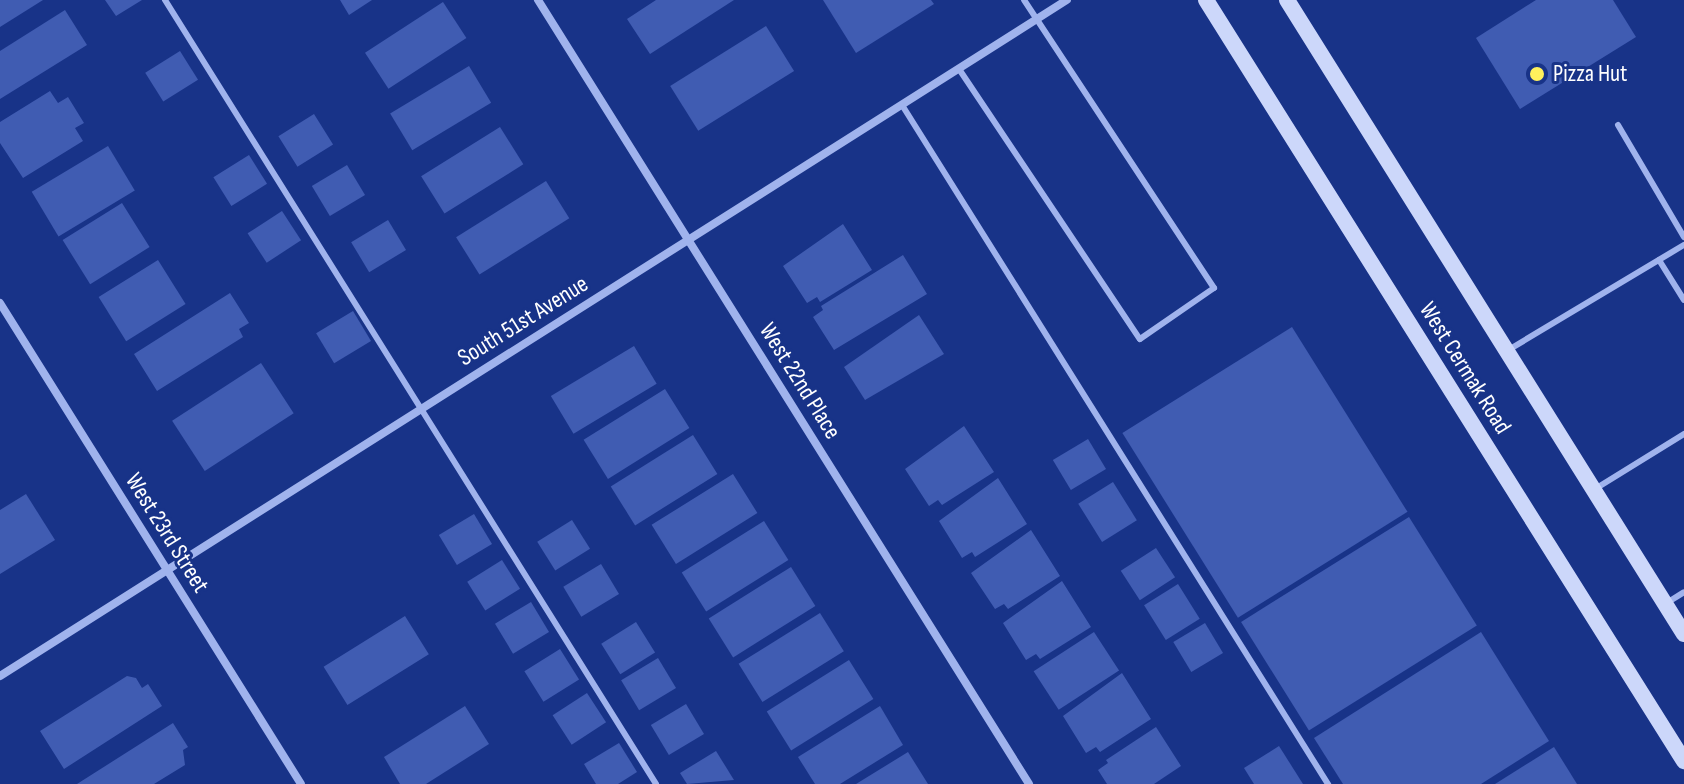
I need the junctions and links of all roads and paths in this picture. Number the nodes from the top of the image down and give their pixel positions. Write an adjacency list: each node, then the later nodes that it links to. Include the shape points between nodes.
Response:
1 (165, 0): 18 (lane)
2 (538, 0): 12 (street, West 22nd Place)
3 (1024, 0): 7 (lane)
4 (1067, 0): 7 (street, South 51st Avenue)
5 (1206, 0): 26 (main road, West Cermak Road)
6 (1287, 0): 17 (main road, West Cermak Road)
7 (1036, 19): 8 (street, South 51st Avenue); 8 (lane, via 1214,288 1140,339)
8 (959, 69): 9 (street, South 51st Avenue)
9 (902, 105): 12 (street, South 51st Avenue); 30 (lane)
10 (1618, 125): 11 (lane)
11 (1684, 237)
12 (688, 240): 18 (street, South 51st Avenue); 29 (street, West 22nd Place)
13 (1684, 245): 14 (lane)
14 (1659, 260): 15 (lane); 17 (lane)
15 (1684, 300)
16 (0, 303): 21 (street, West 23rd Street)
17 (1506, 351): 20 (main road, West Cermak Road)
18 (421, 409): 21 (street, South 51st Avenue); 28 (lane)
19 (1684, 434): 20 (lane)
20 (1594, 490): 23 (main road, West Cermak Road)
21 (167, 570): 25 (street, South 51st Avenue); 27 (street, West 23rd Street)
22 (1684, 592): 23 (lane)
23 (1665, 604): 24 (main road, West Cermak Road)
24 (1684, 634)
25 (0, 676)
26 (1684, 761)
27 (301, 784)
28 (656, 784)
29 (1029, 784)
30 (1328, 784)

